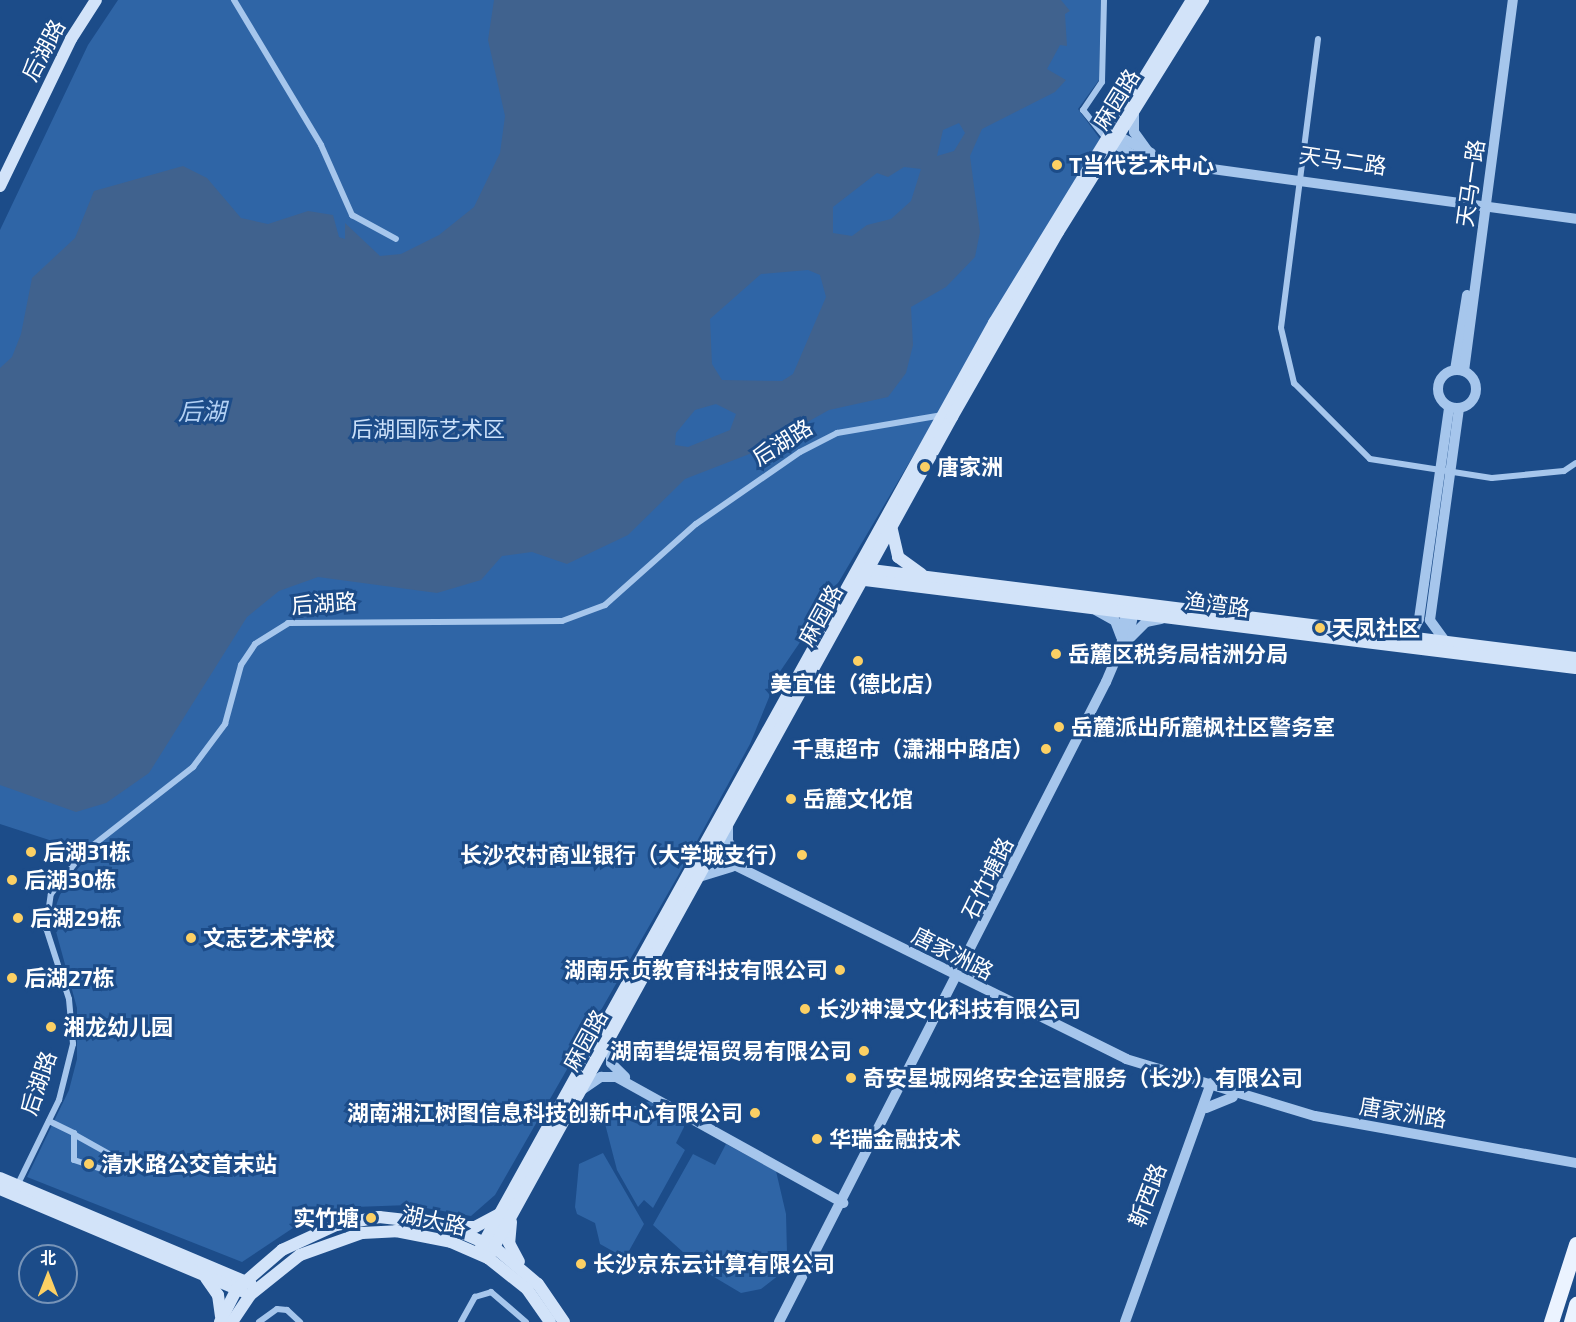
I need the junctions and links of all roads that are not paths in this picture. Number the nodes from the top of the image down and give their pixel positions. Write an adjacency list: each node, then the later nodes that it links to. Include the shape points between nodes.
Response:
1 (87, 0): 14 (main road, 后湖路)
2 (96, 0): 16 (main road, 后湖路, via 71,39)
3 (234, 0): 20 (street, via 321,145 352,215)
4 (1104, 0): 11 (street, via 1102,82 1083,110)
5 (1192, 0): 11 (main road, 麻园路)
6 (1203, 0): 10 (main road, 麻园路)
7 (1508, 0): 17 (street, 天马一路)
8 (1513, 0): 17 (street, 天马一路)
9 (1318, 39): 15 (street)
10 (1136, 107): 11 (main road, 麻园路); 12 (street, via 1134,132)
11 (1112, 137): 12 (street); 13 (main road, 麻园路); 23 (main road, 麻园路)
12 (1149, 156): 13 (street, via 1114,158); 15 (street, 天马二路)
13 (1098, 167): 23 (main road, 麻园路)
14 (0, 168)
15 (1300, 177): 17 (street, 天马二路); 25 (street, via 1281,328 1294,383 1370,459)
16 (0, 186)
17 (1484, 202): 18 (street, 天马二路); 19 (street); 21 (street, 天马一路)
18 (1576, 212)
19 (1576, 219)
20 (396, 239)
21 (1460, 371): 22 (street, 天马一路, via 1438,386); 22 (street, 天马一路, via 1476,389 1472,401)
22 (1454, 407): 25 (street, 天马一路)
23 (948, 416): 26 (main road, 麻园路); 27 (main road, 麻园路); 54 (street, 后湖路, via 837,434 800,452 696,524 605,605 562,621 288,623 255,644 242,664 225,724 193,767 83,853 51,894 48,944 74,1024 70,1064)
24 (1576, 463): 25 (street, via 1564,471 1492,478)
25 (1445, 471): 34 (street, 天马一路, via 1419,619 1413,631); 35 (street, 天马一路, via 1430,620 1436,635)
26 (894, 523): 27 (main road, 麻园路); 28 (main road, via 898,557)
27 (861, 574): 28 (main road, 渔湾路); 29 (main road, 渔湾路); 30 (main road, 麻园路); 40 (main road, 麻园路)
28 (936, 579): 32 (main road, 渔湾路)
29 (917, 587): 30 (main road, via 876,589); 31 (main road, 渔湾路)
30 (848, 608): 39 (main road, 麻园路)
31 (1091, 609): 32 (main road, 渔湾路); 36 (street, via 1115,621)
32 (1131, 609): 33 (main road, 渔湾路); 34 (main road, 渔湾路); 36 (street, 石竹塘路)
33 (1168, 619): 36 (street, via 1146,622); 38 (main road, 渔湾路)
34 (1396, 637): 35 (main road, 渔湾路)
35 (1451, 643): 37 (main road, 渔湾路)
36 (1123, 647): 43 (street, 石竹塘路)
37 (1576, 658)
38 (1576, 668)
39 (730, 820): 40 (main road, 麻园路); 41 (street, via 728,841)
40 (709, 848): 41 (street, 唐家洲路); 42 (main road, 麻园路); 64 (main road, 麻园路)
41 (741, 867): 42 (street, via 718,867); 44 (street, 唐家洲路)
42 (699, 877): 48 (main road, 麻园路)
43 (972, 956): 44 (street, via 960,963); 45 (street, 石竹塘路); 46 (street)
44 (939, 964): 45 (street, 唐家洲路); 47 (street, via 948,975)
45 (961, 975): 46 (street, 唐家洲路); 47 (street, 石竹塘路)
46 (979, 984): 47 (street); 49 (street, 唐家洲路, via 1083,1041); 50 (street, 唐家洲路, via 1082,1035)
47 (952, 994): 58 (street, 石竹塘路); 63 (street, 石竹塘路)
48 (612, 1035): 51 (main road, 麻园路); 60 (street, via 611,1063 620,1075)
49 (1187, 1080): 50 (street, 唐家洲路); 53 (street, via 1201,1091)
50 (1212, 1086): 52 (street, 唐家洲路); 53 (street, 靳西路); 56 (street, 唐家洲路, via 1344,1118)
51 (579, 1094): 60 (street, via 595,1079 616,1077); 64 (main road, 麻园路)
52 (1239, 1097): 53 (street, via 1218,1099); 57 (street, 唐家洲路, via 1349,1123)
53 (1204, 1107): 85 (street, 靳西路); 86 (street, 靳西路)
54 (49, 1121): 55 (street); 62 (street, 后湖路)
55 (75, 1135): 55 (street, via 71,1158 117,1174 118,1158)
56 (1576, 1155)
57 (1576, 1163)
58 (851, 1174): 60 (street, via 839,1186); 63 (street, 石竹塘路)
59 (0, 1178): 62 (main road)
60 (818, 1187): 63 (street); 65 (street, via 829,1201)
61 (0, 1189): 62 (main road)
62 (15, 1190): 70 (main road); 72 (main road)
63 (842, 1200): 65 (street, 石竹塘路); 84 (street, 石竹塘路)
64 (509, 1209): 66 (main road, via 475,1227); 68 (main road, 麻园路); 71 (main road, via 509,1243)
65 (828, 1223): 83 (street, 石竹塘路)
66 (442, 1224): 68 (main road); 69 (main road, via 379,1217 336,1225 299,1239)
67 (1576, 1244): 87 (main road)
68 (486, 1250): 71 (main road); 74 (main road, 湖大路, via 425,1234 362,1233 300,1255); 81 (main road, 湖大路, via 526,1289)
69 (255, 1270): 72 (main road, via 240,1276); 73 (main road)
70 (195, 1271): 73 (main road); 76 (main road, via 218,1295)
71 (524, 1271): 82 (main road)
72 (225, 1273): 73 (main road)
73 (241, 1285): 74 (main road); 76 (main road)
74 (254, 1291): 76 (main road, 湖大路)
75 (1576, 1304): 88 (main road)
76 (224, 1321)
77 (259, 1322): 78 (street, via 277,1309 287,1310)
78 (300, 1322)
79 (461, 1322): 80 (street, via 475,1297 491,1292)
80 (526, 1322)
81 (550, 1322)
82 (564, 1322)
83 (779, 1322)
84 (786, 1322)
85 (1125, 1322)
86 (1130, 1322)
87 (1551, 1322)
88 (1570, 1322)

